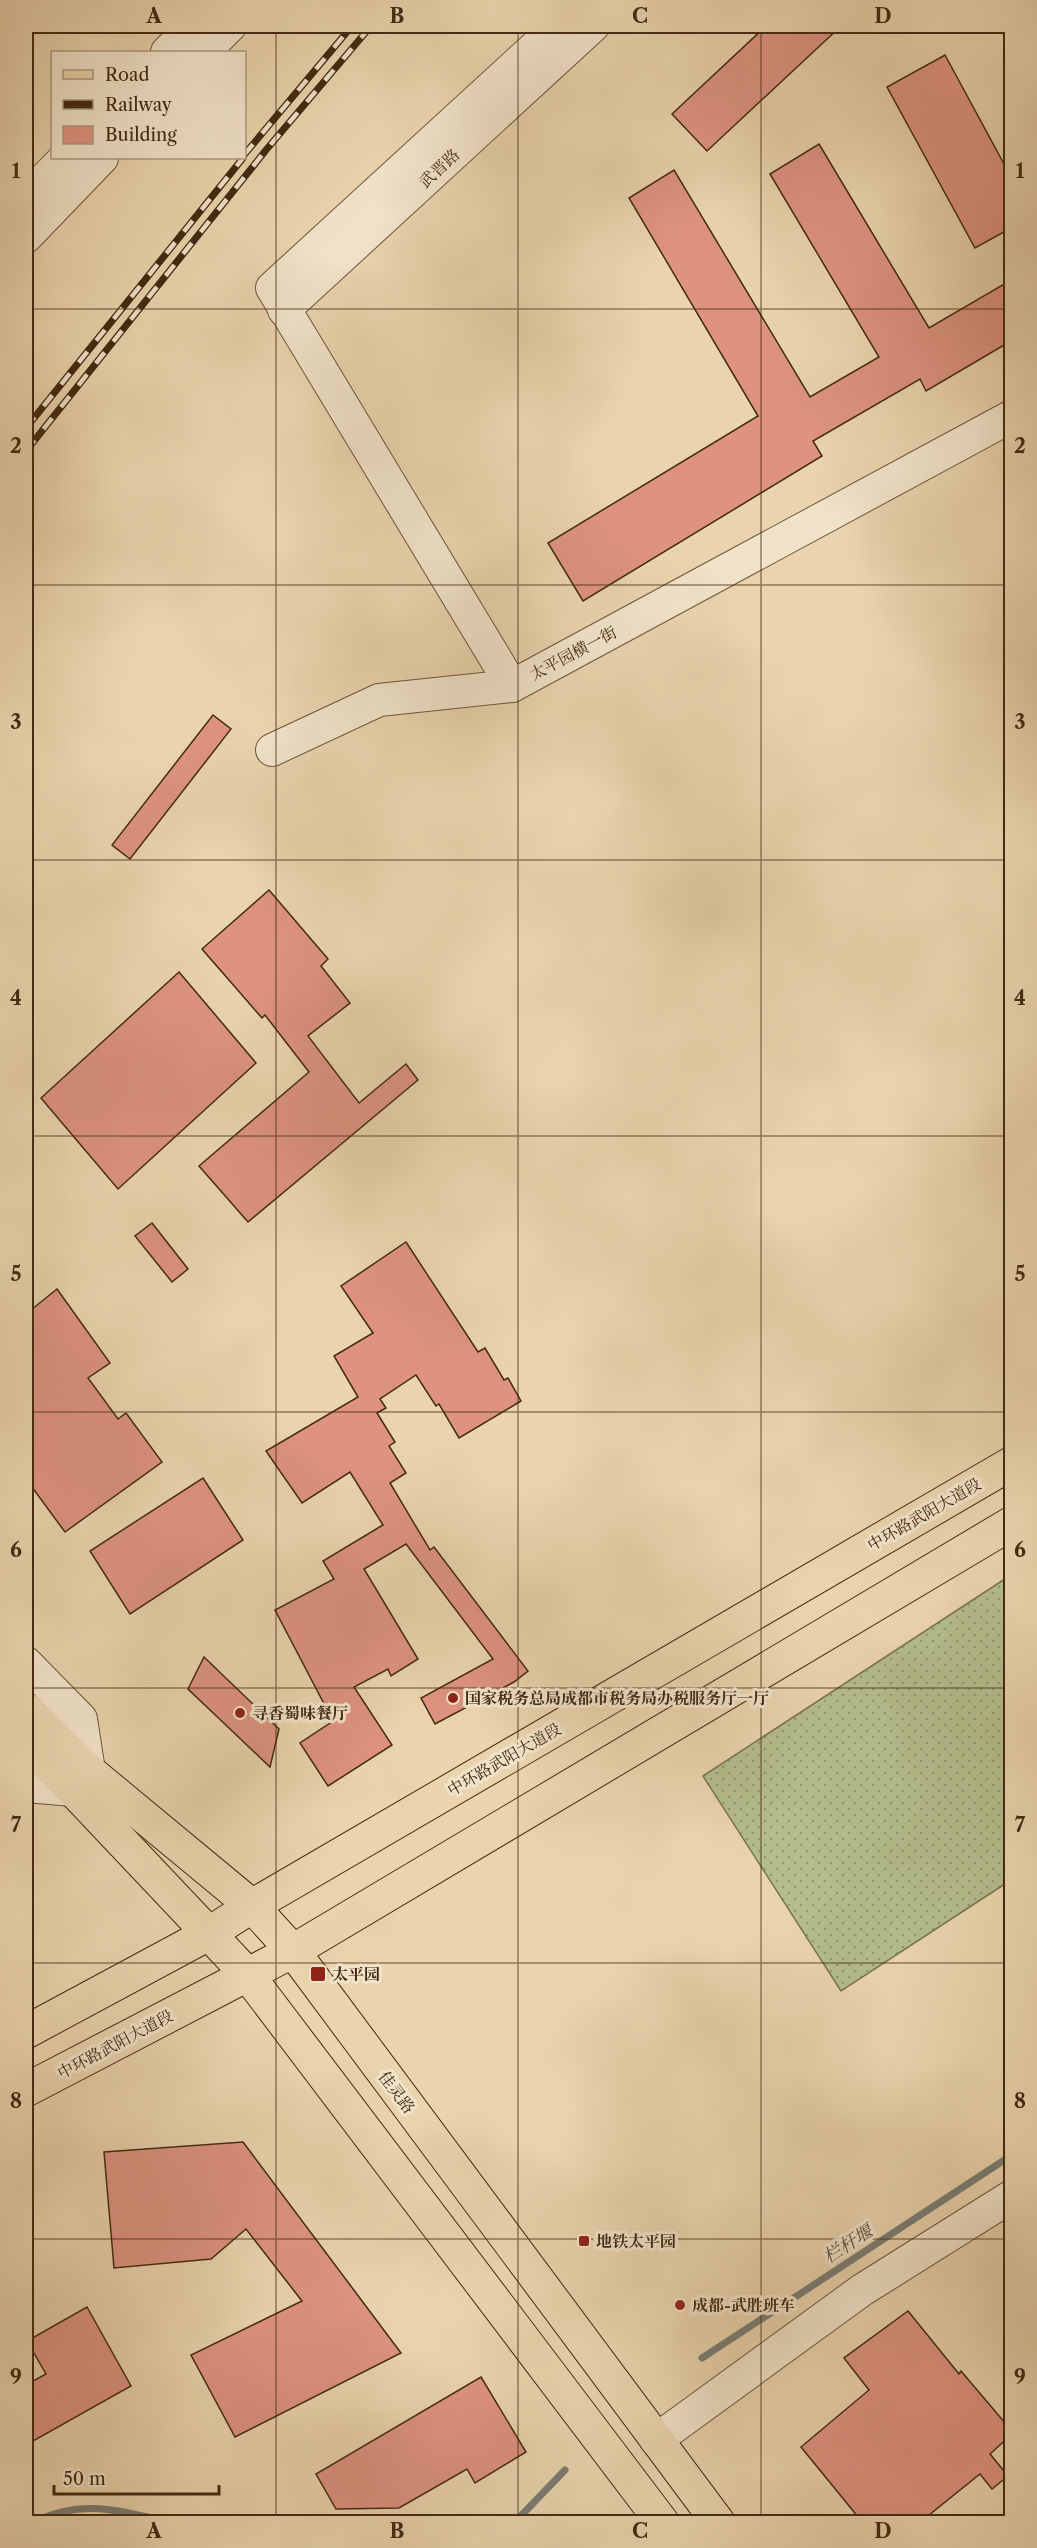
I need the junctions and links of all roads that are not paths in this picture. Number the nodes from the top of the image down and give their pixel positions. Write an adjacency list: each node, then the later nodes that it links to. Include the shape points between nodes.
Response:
1 (193, 26): 5 (street)
2 (230, 26): 6 (street)
3 (558, 26): 11 (street, 武晋路)
4 (593, 26): 11 (street, 武晋路)
5 (168, 51)
6 (205, 51)
7 (64, 159): 9 (street)
8 (101, 159): 10 (street)
9 (26, 198)
10 (26, 237)
11 (278, 299): 13 (street, 太平园横一街)
12 (1011, 416): 13 (street, 太平园横一街)
13 (512, 686): 14 (street, via 379,700)
14 (272, 750)
15 (1011, 1463): 22 (main road, 中环路武阳大道段)
16 (1011, 1523): 24 (main road, 中环路武阳大道段)
17 (26, 1663): 20 (street, via 81,1719)
18 (26, 1709): 20 (main road, 佳灵路)
19 (26, 1744): 20 (main road, 佳灵路)
20 (81, 1780): 21 (street); 22 (main road, 佳灵路); 23 (main road, 佳灵路)
21 (26, 1786)
22 (252, 1906): 23 (main road, 中环路武阳大道段); 24 (main road, 佳灵路)
23 (210, 1933): 25 (main road, 佳灵路); 26 (main road, 中环路武阳大道段)
24 (293, 1951): 25 (main road, 中环路武阳大道段); 29 (main road, 佳灵路)
25 (248, 1974): 27 (main road, 中环路武阳大道段); 30 (main road, 佳灵路)
26 (26, 2032)
27 (26, 2090)
28 (1011, 2196): 29 (street, via 862,2290)
29 (656, 2440): 31 (main road, 佳灵路)
30 (662, 2523)
31 (718, 2523)

